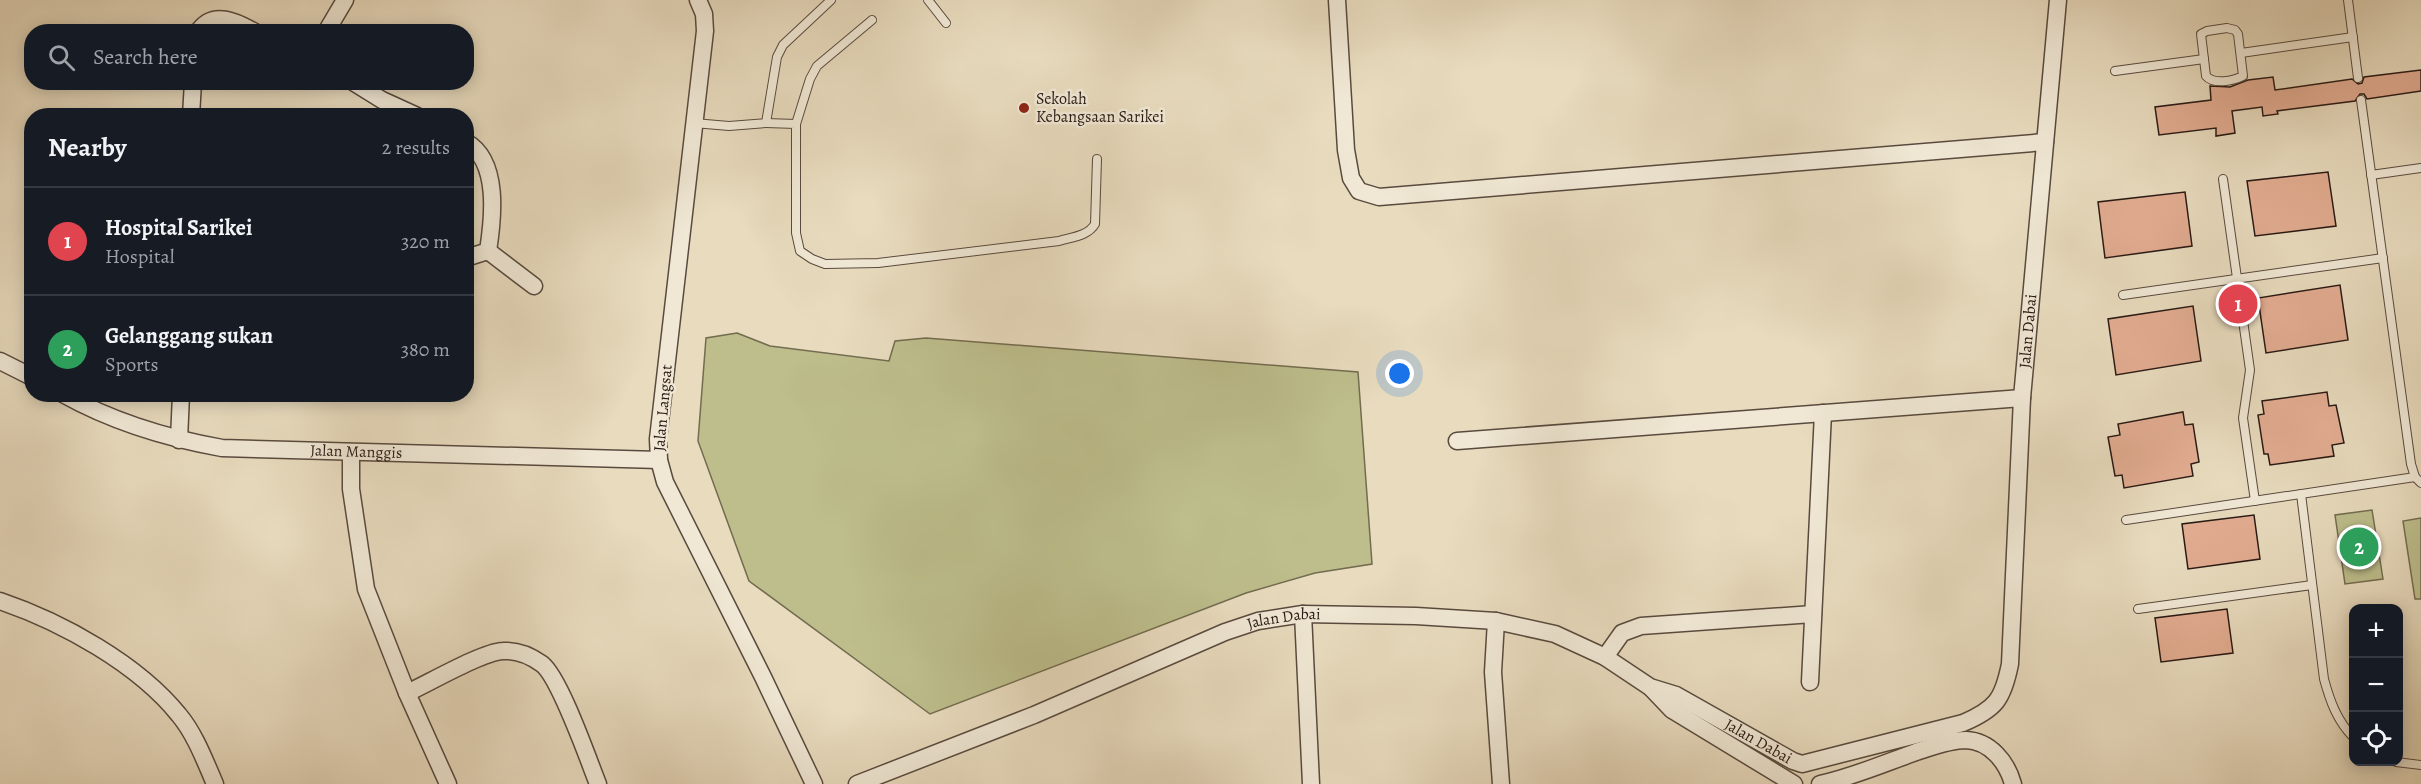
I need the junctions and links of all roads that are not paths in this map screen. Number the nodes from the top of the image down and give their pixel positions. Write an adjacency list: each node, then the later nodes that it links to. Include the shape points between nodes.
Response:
1 (345, 0): 12 (street)
2 (698, 0): 23 (street, Jalan Langsat, via 705,31)
3 (831, 0): 24 (lane, via 783,45 777,57)
4 (928, 0): 9 (lane)
5 (1337, 0): 26 (street, via 1351,178 1359,191 1379,197)
6 (2058, 0): 26 (street, Jalan Dabai)
7 (2348, 0): 13 (lane)
8 (872, 20): 25 (lane, via 817,66)
9 (946, 23)
10 (205, 24): 11 (street, via 224,18)
11 (237, 24)
12 (331, 24)
13 (2353, 38): 14 (lane); 17 (lane)
14 (2241, 54): 15 (lane, via 2243,76 2215,82 2206,76); 15 (lane, via 2235,30 2217,29 2201,34)
15 (2204, 59): 16 (lane)
16 (2115, 72)
17 (2358, 78)
18 (193, 90): 21 (street)
19 (362, 90): 22 (street)
20 (2361, 100): 30 (lane)
21 (191, 108)
22 (381, 108)
23 (694, 123): 24 (lane); 47 (street, Jalan Langsat, via 658,439)
24 (766, 123): 25 (lane)
25 (796, 124): 28 (lane, via 796,233 800,251 825,264 878,263 1059,241 1091,231 1095,224)
26 (2045, 142): 40 (street, Jalan Dabai)
27 (474, 146): 32 (street, via 483,157 493,195)
28 (1097, 159)
29 (2421, 168): 30 (lane)
30 (2371, 175): 34 (lane)
31 (2223, 179): 35 (lane)
32 (488, 251): 33 (street); 36 (street)
33 (474, 255)
34 (2383, 258): 35 (lane); 48 (lane, via 2411,464)
35 (2237, 279): 37 (lane); 50 (lane, via 2250,370 2243,418)
36 (534, 286)
37 (2123, 295)
38 (0, 361): 39 (street)
39 (24, 373)
40 (2022, 398): 43 (street); 60 (street, Jalan Dabai, via 2010,664 1998,702 1985,714 1964,723 1802,764 1676,695)
41 (79, 402): 44 (street, Jalan Manggis, via 112,419)
42 (181, 402): 44 (street)
43 (1823, 413): 45 (street); 56 (street)
44 (179, 440): 46 (street, Jalan Manggis, via 222,448)
45 (1457, 441)
46 (351, 453): 47 (street, Jalan Manggis); 61 (street, via 351,489 366,589)
47 (659, 460): 68 (street, Jalan Langsat, via 665,482)
48 (2418, 480): 49 (lane)
49 (2301, 494): 50 (lane); 52 (lane)
50 (2255, 501): 51 (lane)
51 (2126, 520)
52 (2312, 585): 54 (lane); 62 (lane, via 2324,679 2331,705)
53 (0, 601): 65 (street, via 50,622 124,663 159,692 181,717)
54 (2138, 609)
55 (1303, 614): 57 (street, Jalan Dabai); 69 (street, Jalan Dabai, via 1258,621 1225,632 1034,715); 70 (street)
56 (1813, 614): 58 (street, via 1641,626 1622,633); 59 (street)
57 (1496, 621): 58 (street, Jalan Dabai, via 1555,634); 71 (street, via 1493,672)
58 (1605, 657): 60 (street, Jalan Dabai)
59 (1809, 682)
60 (1650, 687): 72 (street, via 1672,710)
61 (407, 693): 66 (street); 67 (street, via 487,654 521,652 543,664 555,681)
62 (2349, 733)
63 (2403, 763): 64 (lane)
64 (2421, 765)
65 (215, 784)
66 (448, 784)
67 (598, 784)
68 (814, 784)
69 (857, 784)
70 (1311, 784)
71 (1500, 784)
72 (1794, 784)
73 (1820, 784): 74 (street, via 1928,748 1968,740 1992,750 2009,771)
74 (2013, 784)

